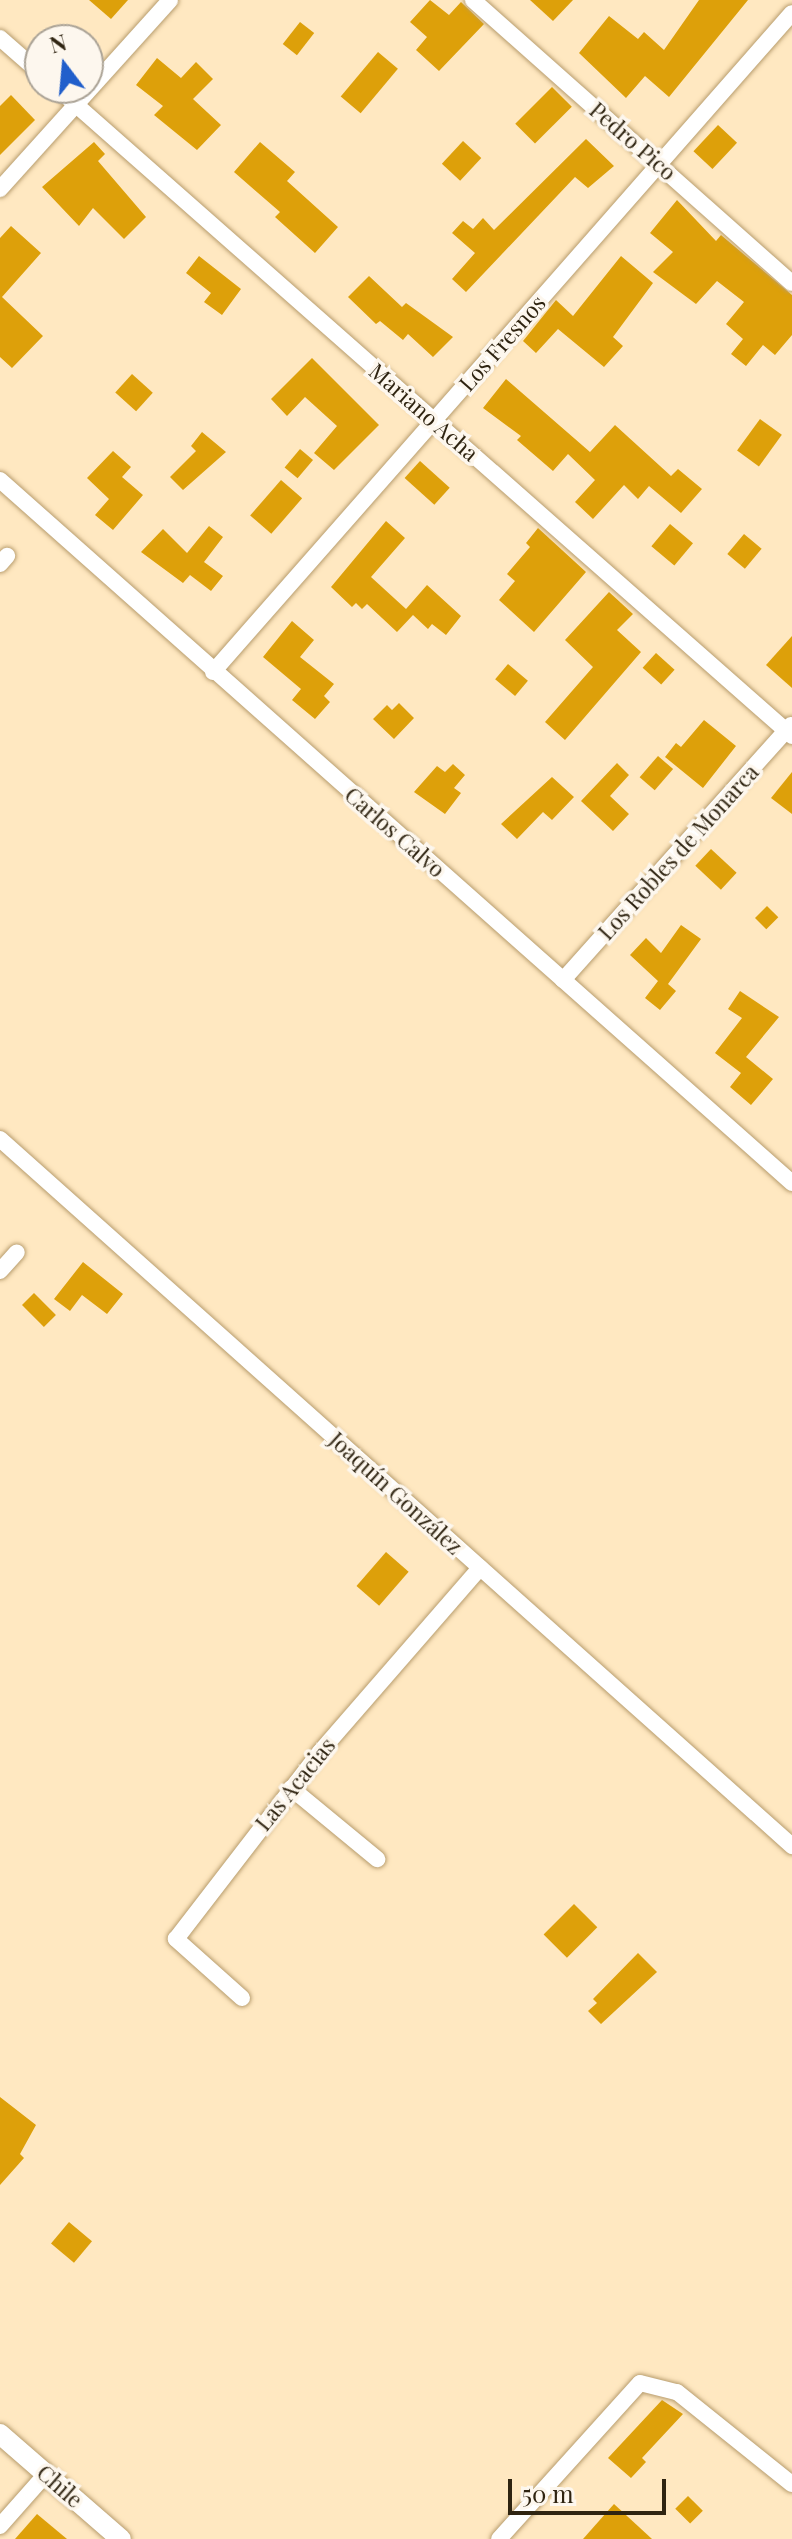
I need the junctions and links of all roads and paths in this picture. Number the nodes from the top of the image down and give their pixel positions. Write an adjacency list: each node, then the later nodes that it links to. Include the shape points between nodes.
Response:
1 (170, 0): 6 (street)
2 (473, 0): 7 (street, Pedro Pico)
3 (792, 13): 7 (street, Los Fresnos)
4 (0, 38): 5 (street)
5 (24, 59)
6 (75, 105): 8 (street); 10 (street, Mariano Acha)
7 (658, 163): 9 (street, Pedro Pico); 10 (street, Los Fresnos)
8 (0, 189)
9 (792, 283)
10 (435, 421): 12 (street, Los Fresnos); 13 (street, Mariano Acha)
11 (0, 480): 12 (street, Carlos Calvo)
12 (213, 672): 14 (street, Carlos Calvo)
13 (790, 730): 14 (street, Los Robles de Monarca)
14 (563, 980): 16 (street, Carlos Calvo)
15 (0, 1139): 19 (street, Joaquín González)
16 (792, 1183)
17 (17, 1252): 18 (street)
18 (0, 1271)
19 (480, 1568): 20 (street, Las Acacias); 21 (street, Joaquín González)
20 (291, 1788): 22 (street); 23 (street, Las Acacias, via 176,1939)
21 (792, 1846)
22 (377, 1859)
23 (242, 1998)
24 (0, 2434): 25 (street, Chile)
25 (46, 2474): 27 (street); 28 (street, Chile)
26 (792, 2484): 29 (street, via 677,2392 640,2383)
27 (0, 2526)
28 (121, 2539)
29 (499, 2539)

